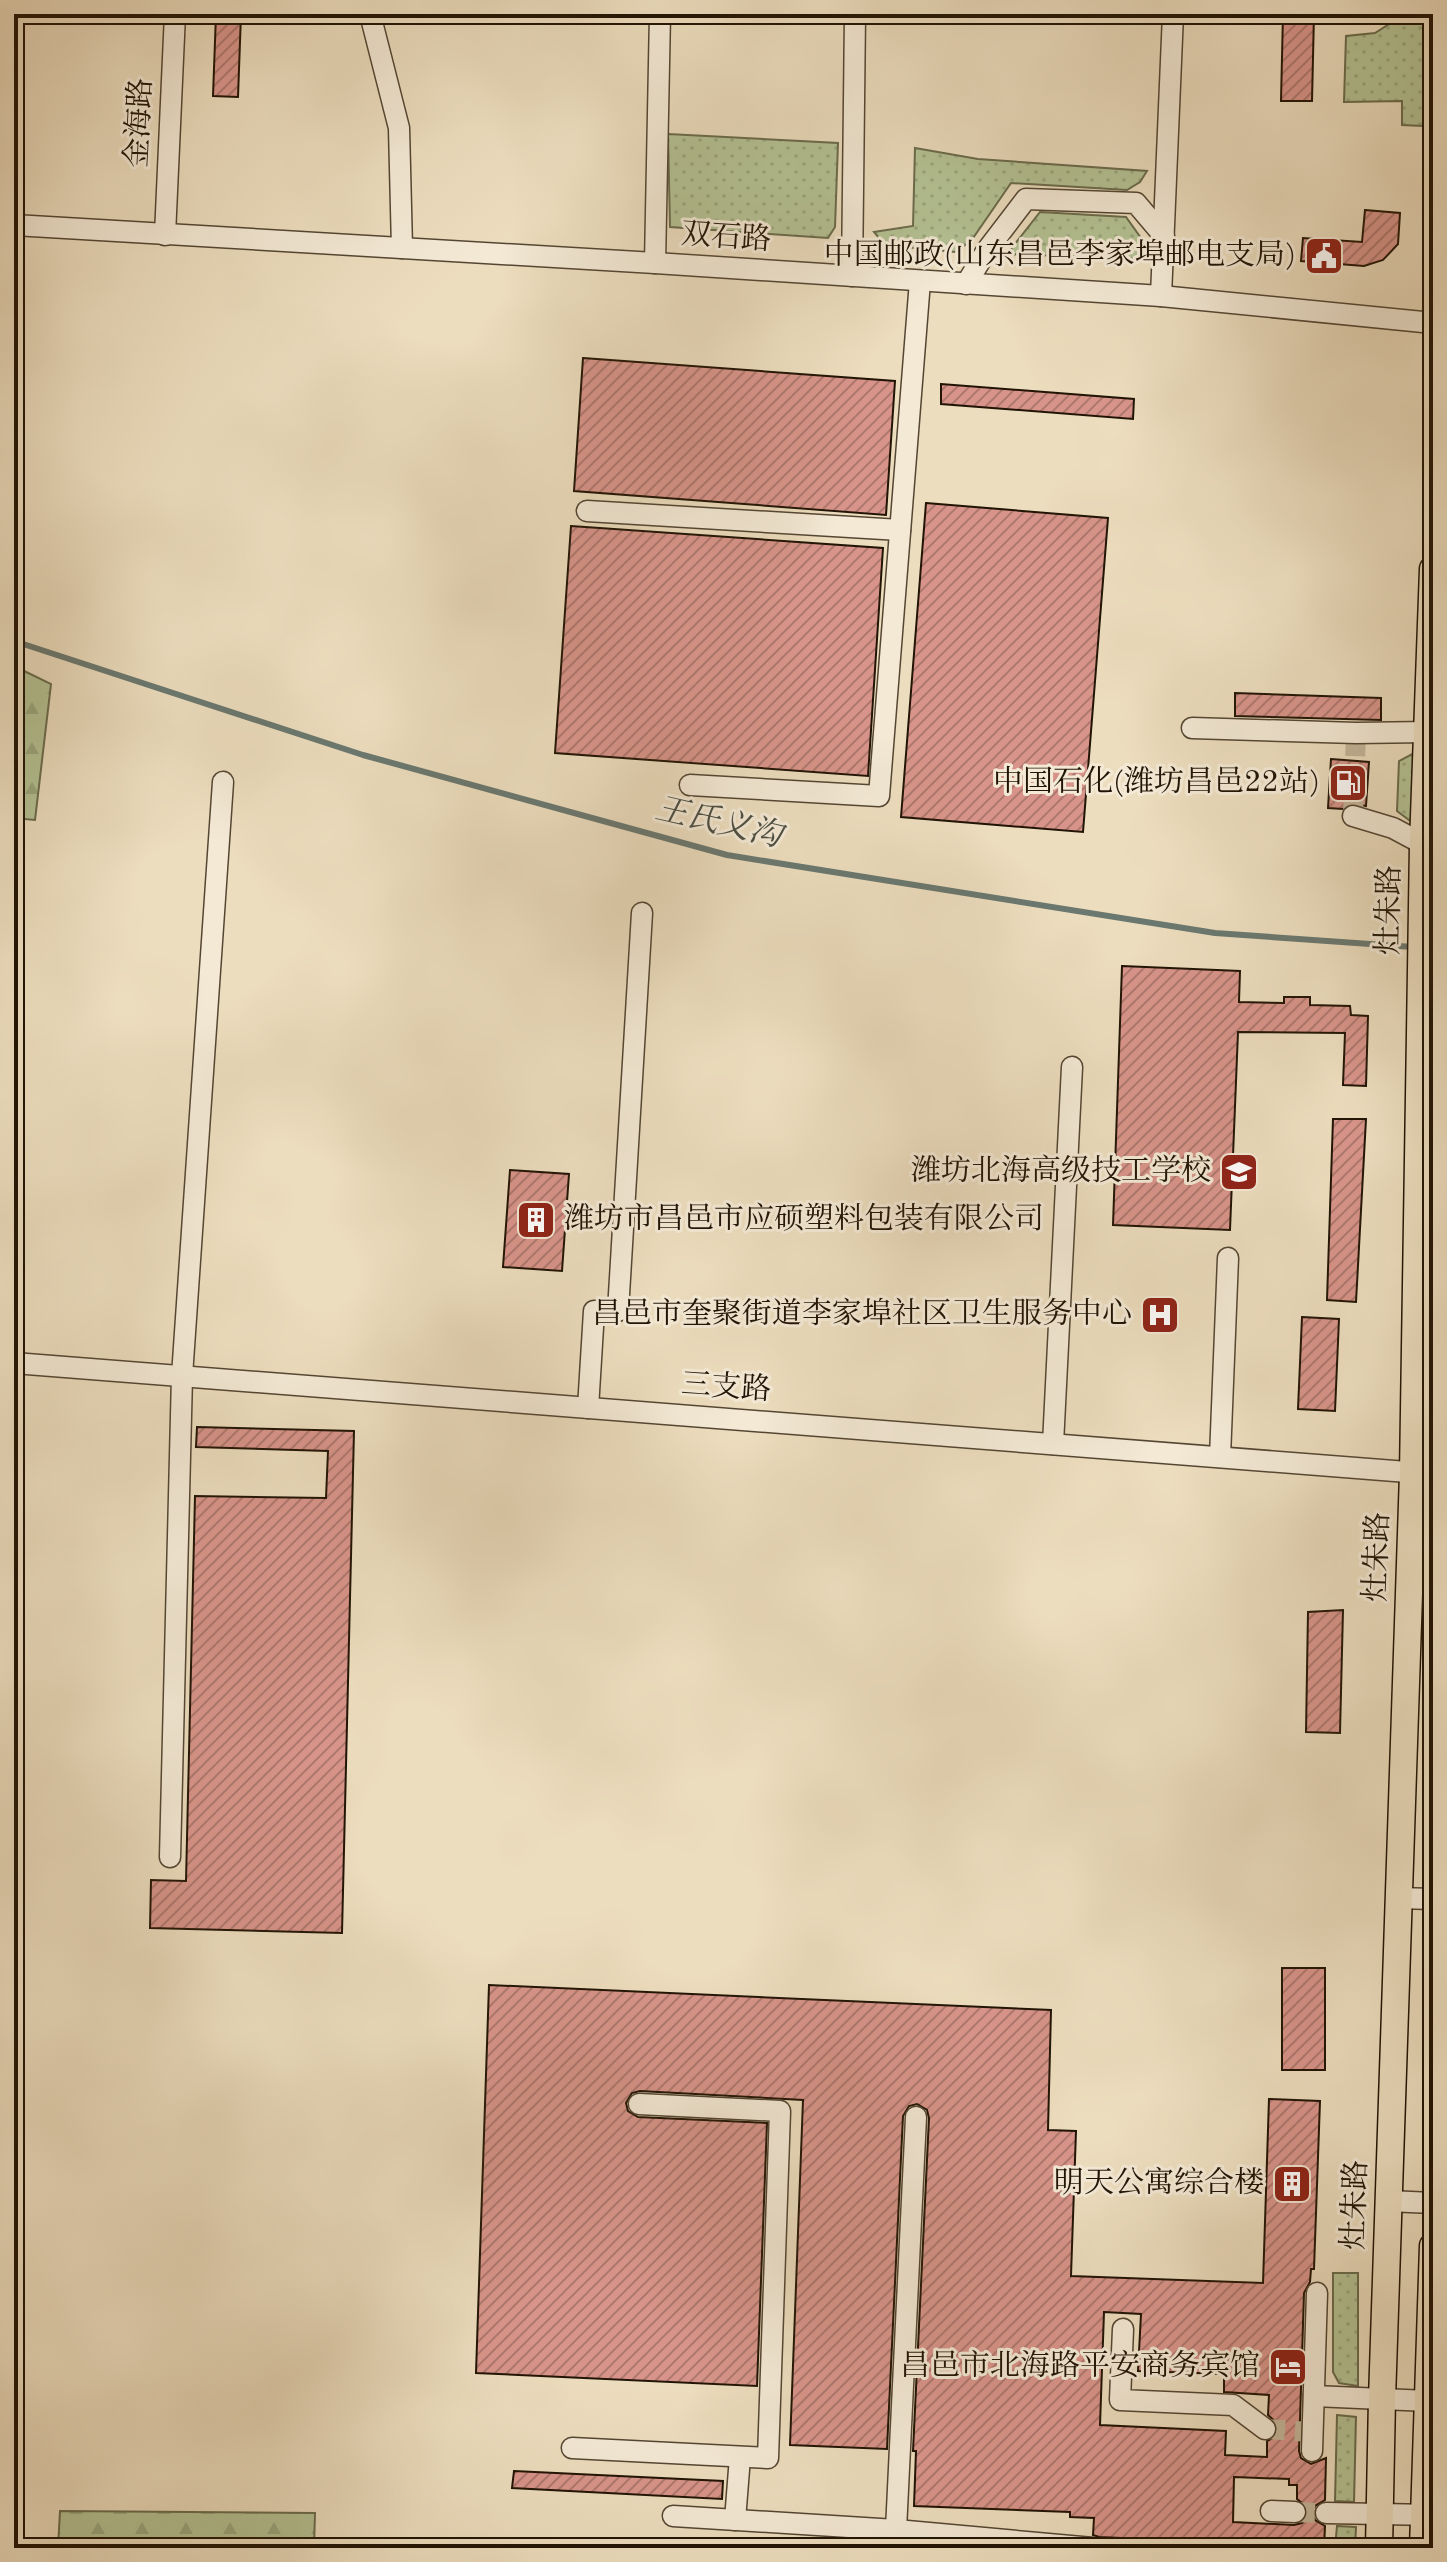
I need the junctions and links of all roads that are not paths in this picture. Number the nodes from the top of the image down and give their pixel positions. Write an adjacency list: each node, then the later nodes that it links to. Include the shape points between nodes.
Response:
1 (175, 14): 7 (street, 金海路)
2 (370, 14): 9 (street, via 399,128)
3 (660, 14): 10 (street)
4 (855, 14): 11 (street)
5 (1173, 14): 8 (street)
6 (14, 225): 7 (street, 双石路)
7 (165, 235): 9 (street, 双石路)
8 (1164, 236): 13 (street, via 1136,203 1026,199); 14 (street)
9 (402, 248): 10 (street, 双石路)
10 (655, 263): 11 (street, 双石路)
11 (852, 276): 12 (street, 双石路)
12 (920, 281): 13 (street, 双石路); 17 (street)
13 (966, 284): 14 (street, 双石路)
14 (1161, 296): 15 (street, 双石路)
15 (1433, 323)
16 (587, 511): 17 (street)
17 (900, 530): 22 (street, via 879,796)
18 (1433, 569): 20 (main road, 灶朱路)
19 (1192, 728): 20 (street)
20 (1428, 732): 24 (main road, 灶朱路)
21 (223, 782): 29 (street)
22 (690, 785)
23 (1353, 816): 24 (street)
24 (1423, 844): 33 (main road, 灶朱路)
25 (642, 913): 30 (street, via 618,1311 594,1311)
26 (1072, 1067): 31 (street)
27 (1228, 1258): 32 (street)
28 (14, 1363): 29 (street, 三支路)
29 (182, 1376): 30 (street, 三支路); 34 (street)
30 (588, 1408): 31 (street, 三支路)
31 (1053, 1444): 32 (street, 三支路)
32 (1220, 1457): 33 (street, 三支路)
33 (1423, 1474): 35 (main road, 灶朱路)
34 (170, 1857)
35 (1398, 1898): 36 (street); 39 (main road, 灶朱路)
36 (1433, 1899)
37 (639, 2104): 50 (street, via 780,2111 768,2458)
38 (916, 2117): 58 (street)
39 (1388, 2201): 40 (street); 45 (main road, 灶朱路)
40 (1433, 2203)
41 (1433, 2246): 46 (main road)
42 (1317, 2293): 44 (street)
43 (1123, 2329): 47 (street, via 1120,2400 1233,2405)
44 (1314, 2396): 45 (street); 49 (street)
45 (1382, 2399): 46 (street); 54 (main road, 灶朱路)
46 (1428, 2401): 55 (main road)
47 (1265, 2429)
48 (572, 2448): 50 (street)
49 (1312, 2451)
50 (740, 2457): 57 (street)
51 (1271, 2511): 52 (street)
52 (1295, 2512)
53 (1326, 2513): 54 (street)
54 (1380, 2515): 55 (street); 60 (main road, 灶朱路)
55 (1429, 2515): 61 (main road)
56 (673, 2516): 57 (street)
57 (735, 2520): 58 (street)
58 (896, 2530): 59 (street)
59 (1093, 2548)
60 (1379, 2548)
61 (1423, 2548)

